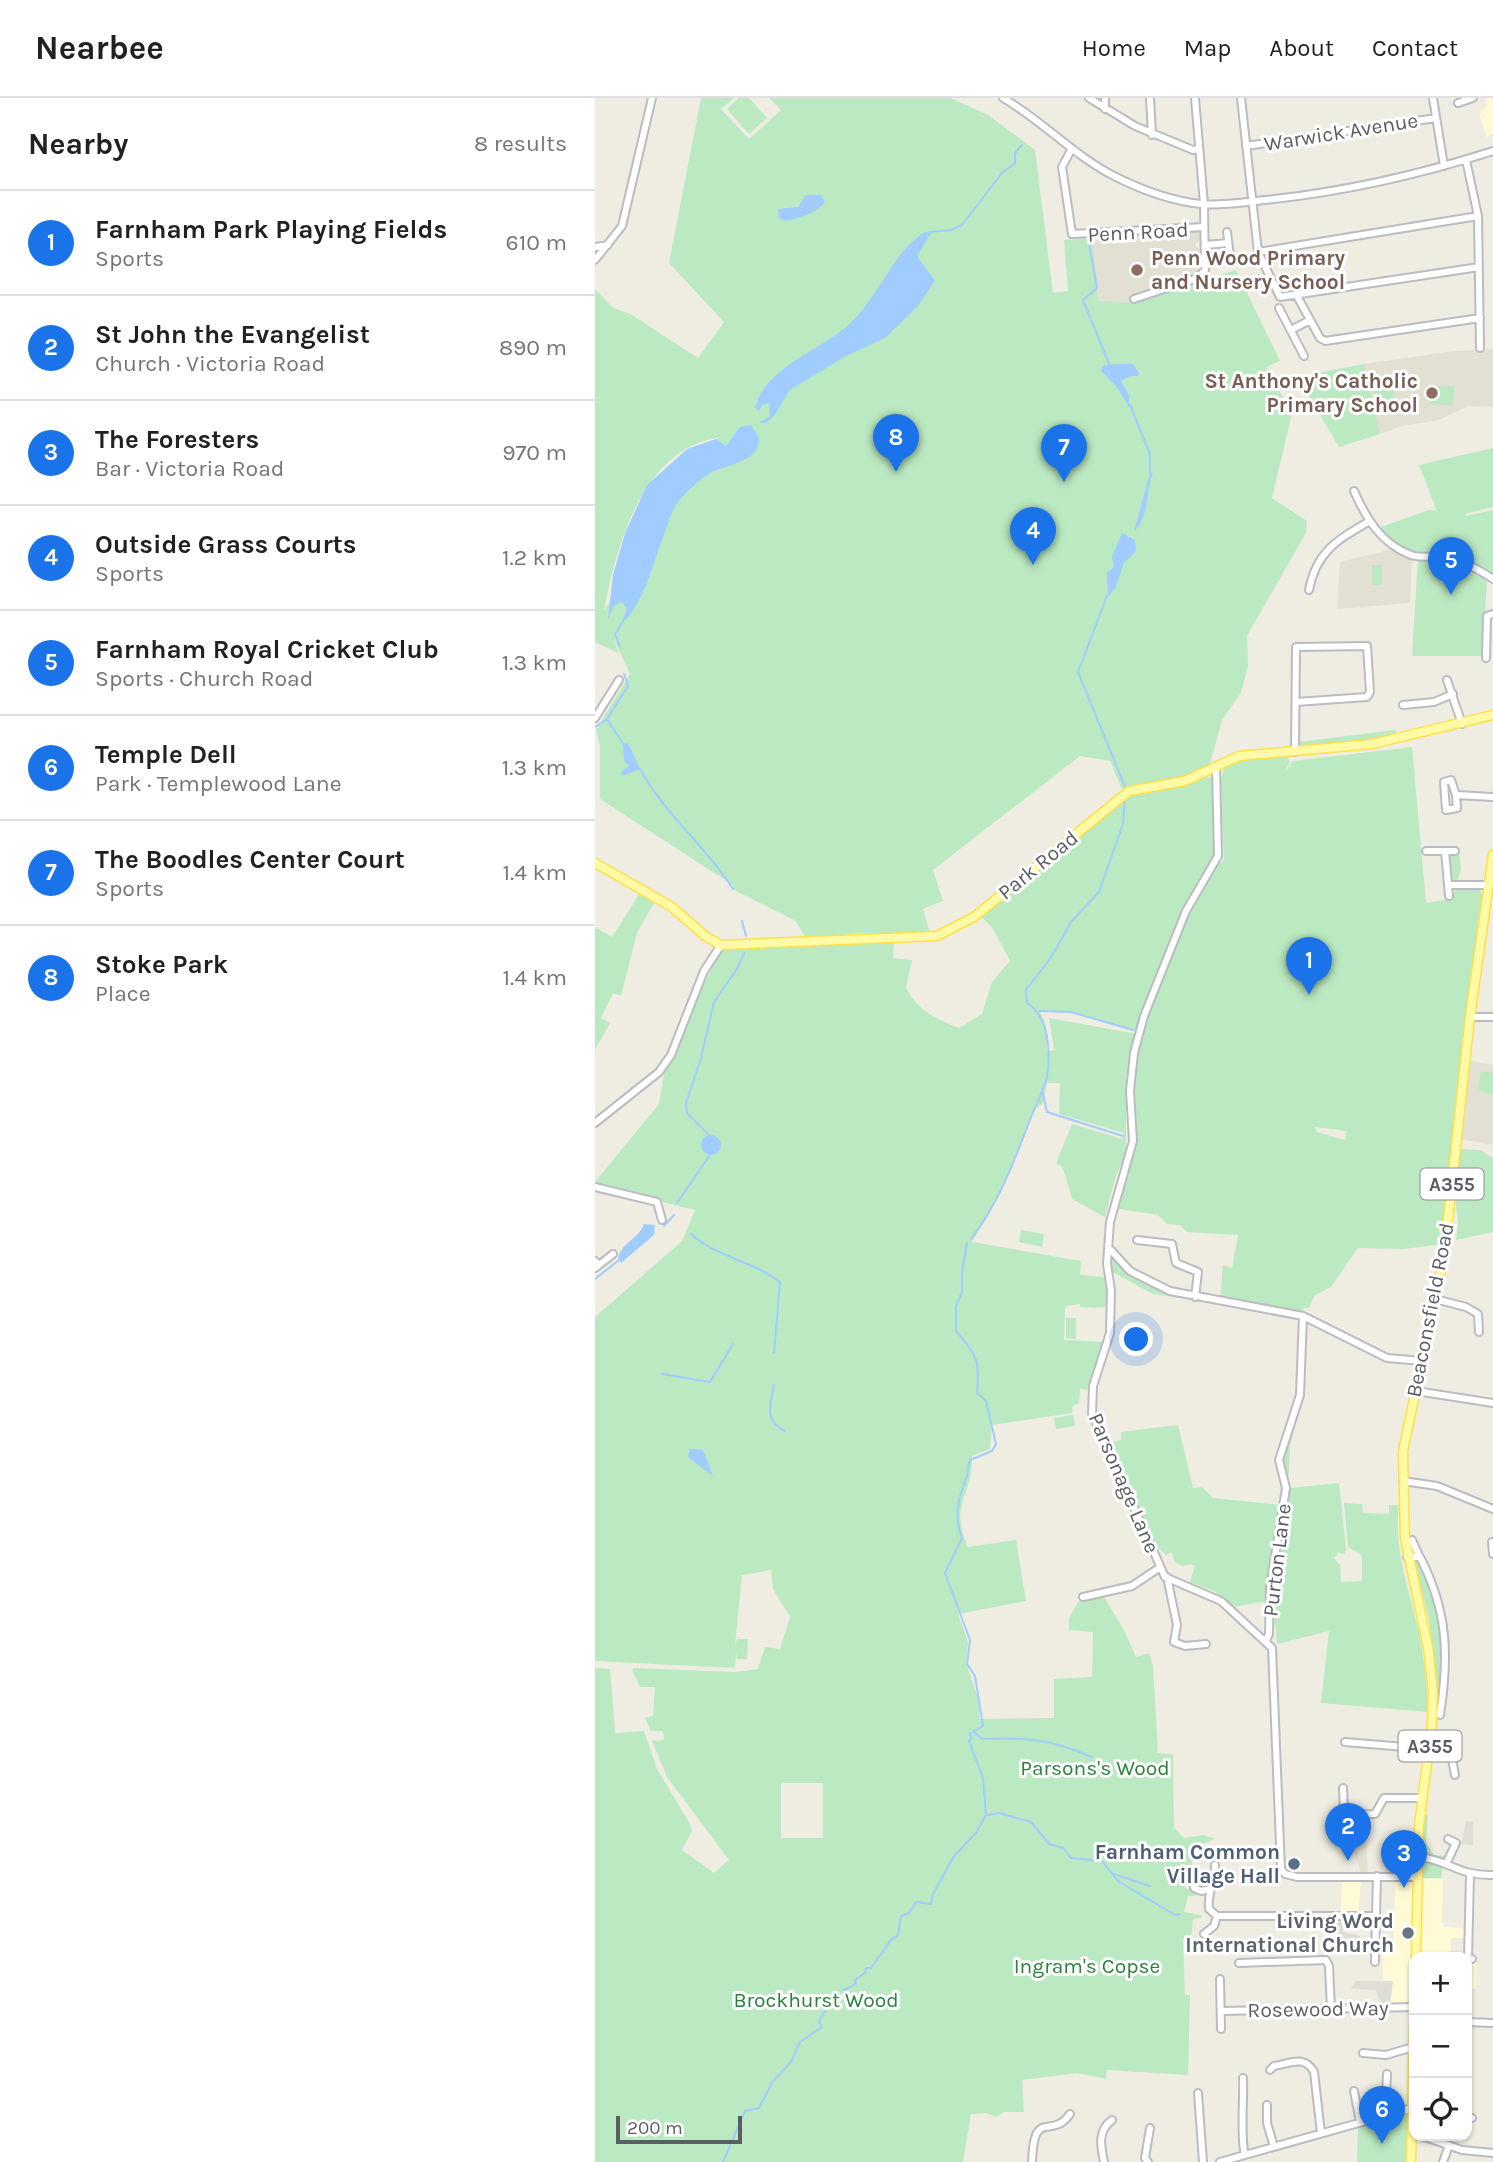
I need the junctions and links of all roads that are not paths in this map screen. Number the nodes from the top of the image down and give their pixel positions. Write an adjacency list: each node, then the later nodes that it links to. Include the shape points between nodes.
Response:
1 (652, 98): 26 (street, via 622,226)
2 (1003, 98): 16 (street)
3 (1089, 98): 11 (street)
4 (1105, 98): 11 (street)
5 (1150, 98): 13 (street)
6 (1195, 98): 15 (street)
7 (1241, 98): 14 (street)
8 (1433, 98): 12 (street)
9 (1473, 98): 10 (street)
10 (1458, 103)
11 (1105, 109): 13 (street)
12 (1436, 118): 14 (street, Warwick Avenue); 19 (street)
13 (1152, 135): 15 (street)
14 (1247, 146): 20 (street)
15 (1199, 149): 21 (street)
16 (1071, 150): 21 (street, via 1136,186); 23 (street, Penn Road, via 1062,167 1072,234)
17 (1493, 151): 18 (street)
18 (1466, 160): 19 (street); 22 (street)
19 (1444, 166): 20 (street, via 1317,194)
20 (1252, 201): 21 (street); 29 (street)
21 (1204, 204): 23 (street)
22 (1478, 216): 29 (street); 32 (street)
23 (1204, 227): 27 (street)
24 (1227, 232): 25 (street)
25 (1228, 243): 27 (street); 31 (street, via 1230,256)
26 (608, 245): 28 (street); 30 (street)
27 (1206, 245): 34 (street, via 1205,270 1197,278)
28 (595, 247)
29 (1258, 252): 33 (street, via 1280,297)
30 (595, 260)
31 (1212, 261)
32 (1479, 267): 33 (street); 36 (street)
33 (1297, 296): 37 (street)
34 (1134, 299)
35 (1279, 308): 38 (street)
36 (1480, 318): 37 (street, via 1325,341); 39 (street)
37 (1310, 320): 38 (street)
38 (1291, 330): 40 (street)
39 (1480, 348)
40 (1304, 356)
41 (1354, 491): 42 (street)
42 (1368, 522): 43 (street, via 1412,556 1444,558); 44 (street, via 1326,550)
43 (1493, 579)
44 (1309, 590)
45 (1493, 614): 46 (street, via 1487,616)
46 (1489, 655)
47 (618, 680): 53 (street)
48 (1447, 680): 49 (street)
49 (1453, 694): 51 (street, via 1434,702); 54 (street)
50 (1296, 702): 50 (street, via 1367,697 1367,646 1296,648); 55 (street)
51 (1403, 705)
52 (1493, 715): 54 (main road, Park Road)
53 (595, 718)
54 (1462, 724): 55 (main road, Park Road, via 1372,744)
55 (1295, 752): 56 (main road, Park Road, via 1239,756)
56 (1216, 766): 67 (main road, Park Road, via 1185,781 1129,791 974,917 946,934); 74 (street, Parsonage Lane, via 1217,856 1186,911 1144,1016 1130,1091 1133,1141 1114,1203)
57 (1456, 795): 57 (street, via 1457,808 1446,810 1444,782 1455,784); 58 (street)
58 (1493, 797)
59 (1455, 850): 61 (street)
60 (1426, 851): 61 (street)
61 (1445, 851): 64 (street)
62 (1493, 855): 65 (main road, Beaconsfield Road / A355)
63 (595, 863): 67 (main road, via 672,908)
64 (1448, 885): 65 (street); 66 (street)
65 (1489, 885): 68 (main road, Beaconsfield Road / A355)
66 (1449, 896)
67 (721, 945): 70 (street, via 704,971 671,1055 659,1072)
68 (1470, 1017): 69 (street); 78 (main road, Beaconsfield Road / A355, via 1444,1256)
69 (1493, 1017)
70 (595, 1123)
71 (595, 1187): 72 (street, via 657,1202)
72 (663, 1214)
73 (1140, 1243): 77 (street, via 1173,1244 1176,1263 1198,1272)
74 (1108, 1247): 77 (street, via 1130,1271); 91 (street, Parsonage Lane, via 1109,1334 1093,1386 1092,1414)
75 (613, 1254): 76 (street)
76 (596, 1265)
77 (1195, 1297): 79 (street)
78 (1435, 1298): 80 (street, via 1478,1314); 81 (main road, Beaconsfield Road / A355)
79 (1303, 1316): 81 (street, via 1387,1358); 94 (street, Purton Lane, via 1300,1395 1279,1460 1287,1487)
80 (1479, 1332)
81 (1422, 1361): 82 (main road, Beaconsfield Road / A355)
82 (1416, 1391): 83 (street); 84 (main road, Beaconsfield Road / A355, via 1405,1431)
83 (1493, 1403)
84 (1402, 1481): 85 (street, via 1454,1492); 90 (main road, Beaconsfield Road / A355)
85 (1493, 1509)
86 (1412, 1540): 89 (street)
87 (1492, 1542): 88 (street)
88 (1493, 1554)
89 (1419, 1556): 90 (street); 97 (street, via 1442,1607 1446,1644)
90 (1408, 1557): 96 (main road, Beaconsfield Road / A355)
91 (1159, 1568): 92 (street, Parsonage Lane); 93 (street, via 1132,1586)
92 (1167, 1577): 94 (street, Parsonage Lane, via 1221,1601); 95 (street, via 1177,1625 1174,1642)
93 (1083, 1597)
94 (1266, 1641): 110 (street, via 1272,1648 1281,1869 1297,1877)
95 (1206, 1644)
96 (1433, 1692): 97 (street); 100 (main road, Beaconsfield Road / A355)
97 (1443, 1692): 98 (street)
98 (1440, 1715)
99 (1345, 1742): 100 (street)
100 (1430, 1747): 101 (street, via 1452,1759); 103 (main road, Beaconsfield Road / A355)
101 (1455, 1775)
102 (1343, 1788): 103 (street, via 1347,1815 1375,1814 1388,1797)
103 (1422, 1798): 105 (main road, Beaconsfield Road / A355)
104 (1448, 1839): 106 (street, via 1456,1843)
105 (1419, 1857): 106 (street); 112 (main road, Beaconsfield Road / A355)
106 (1446, 1864): 108 (street)
107 (1215, 1865): 113 (street)
108 (1470, 1875): 109 (street); 118 (street)
109 (1493, 1875)
110 (1377, 1876): 112 (street); 115 (street)
111 (1192, 1877): 113 (street, via 1194,1888)
112 (1417, 1877): 117 (main road, Beaconsfield Road / A355)
113 (1210, 1889): 114 (street, via 1209,1909)
114 (1217, 1916): 115 (street); 116 (street)
115 (1377, 1916): 120 (street)
116 (1204, 1934)
117 (1416, 1952)
118 (1469, 1952)
119 (1239, 1962): 122 (street, via 1328,1962)
120 (1375, 1962)
121 (1222, 1983): 124 (street, Rosewood Way)
122 (1331, 2009): 123 (street, Rosewood Way); 124 (street, Rosewood Way)
123 (1409, 2010)
124 (1221, 2011): 127 (street, Rosewood Way)
125 (1472, 2022): 126 (street)
126 (1493, 2023)
127 (1221, 2029)
128 (1409, 2048): 129 (street, via 1385,2056)
129 (1363, 2053)
130 (1271, 2066): 142 (street, via 1297,2060 1312,2068)
131 (1387, 2074): 138 (street)
132 (1243, 2078): 149 (street)
133 (1354, 2091): 140 (street)
134 (1198, 2093): 153 (street)
135 (1267, 2105): 146 (street)
136 (1409, 2109): 138 (street)
137 (1070, 2114): 150 (street, via 1037,2130)
138 (1385, 2115): 140 (street)
139 (1112, 2120): 151 (street, via 1100,2140)
140 (1360, 2122): 142 (street)
141 (1150, 2128): 152 (street)
142 (1321, 2133): 146 (street)
143 (1413, 2141): 156 (main road)
144 (1442, 2141): 145 (street)
145 (1449, 2146): 148 (street); 157 (street)
146 (1273, 2147): 147 (street)
147 (1255, 2152): 149 (street); 155 (street)
148 (1493, 2153)
149 (1245, 2155): 154 (street)
150 (1032, 2162)
151 (1104, 2162)
152 (1148, 2162)
153 (1203, 2162)
154 (1220, 2162)
155 (1258, 2162)
156 (1411, 2162)
157 (1443, 2162)

